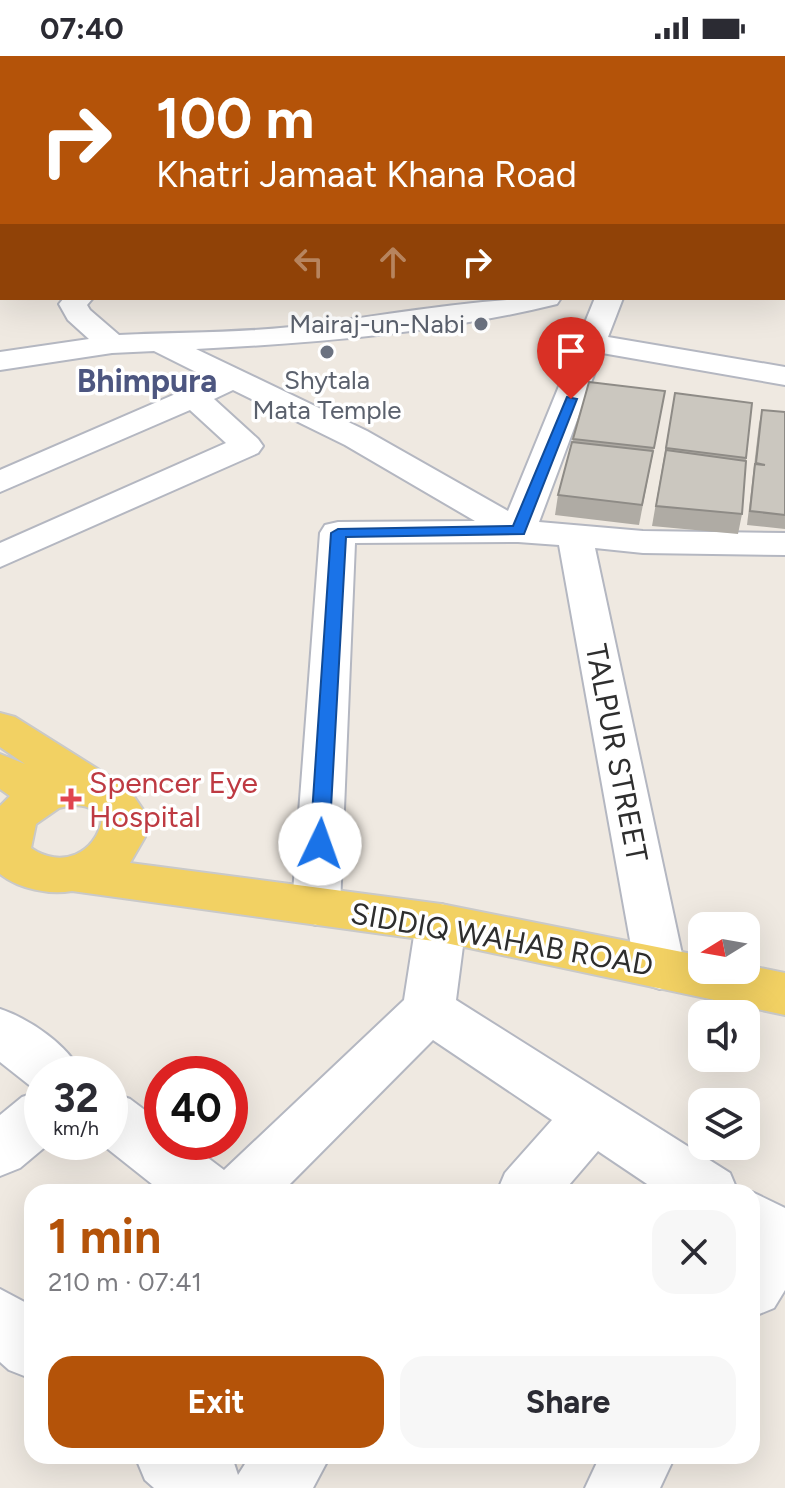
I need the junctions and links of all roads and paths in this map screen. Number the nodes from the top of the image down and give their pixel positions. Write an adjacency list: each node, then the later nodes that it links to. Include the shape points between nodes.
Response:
1 (77, 300): 6 (street, via 73,304 78,314)
2 (538, 300): 4 (street, via 476,313 286,336)
3 (608, 300): 5 (street)
4 (161, 343): 6 (street); 9 (street)
5 (593, 343): 8 (street); 14 (street)
6 (112, 344): 7 (street)
7 (0, 361)
8 (785, 376)
9 (234, 379): 10 (street); 14 (street, via 356,438)
10 (194, 397): 12 (street); 13 (street, via 247,446)
11 (0, 451): 12 (street)
12 (15, 476): 13 (street)
13 (99, 512): 17 (street)
14 (518, 531): 15 (street); 23 (street, via 338,533)
15 (575, 537): 16 (street); 25 (street, TALPUR STREET)
16 (785, 544)
17 (0, 556)
18 (0, 727): 20 (main road)
19 (0, 769): 21 (main road)
20 (101, 793): 21 (main road, via 73,789); 22 (main road, via 125,817 122,840 104,860)
21 (43, 795): 22 (main road, via 10,822 5,844 17,864)
22 (39, 874): 23 (main road, SIDDIQ WAHAB ROAD)
23 (316, 906): 24 (main road, SIDDIQ WAHAB ROAD)
24 (441, 923): 25 (main road, SIDDIQ WAHAB ROAD); 27 (street)
25 (660, 968): 26 (main road, SIDDIQ WAHAB ROAD)
26 (785, 994)
27 (429, 1010): 30 (street); 35 (street)
28 (0, 1031): 29 (street)
29 (32, 1056)
30 (592, 1116): 36 (street); 37 (street)
31 (24, 1130): 33 (street)
32 (128, 1131): 34 (street)
33 (0, 1150)
34 (197, 1184)
35 (250, 1184)
36 (533, 1184)
37 (697, 1184)
38 (760, 1225): 39 (street, via 782,1240)
39 (760, 1274)
40 (0, 1321): 41 (street)
41 (24, 1340)
42 (179, 1464): 45 (street)
43 (289, 1464): 46 (street)
44 (636, 1464): 47 (street)
45 (209, 1488)
46 (268, 1488)
47 (620, 1488)

